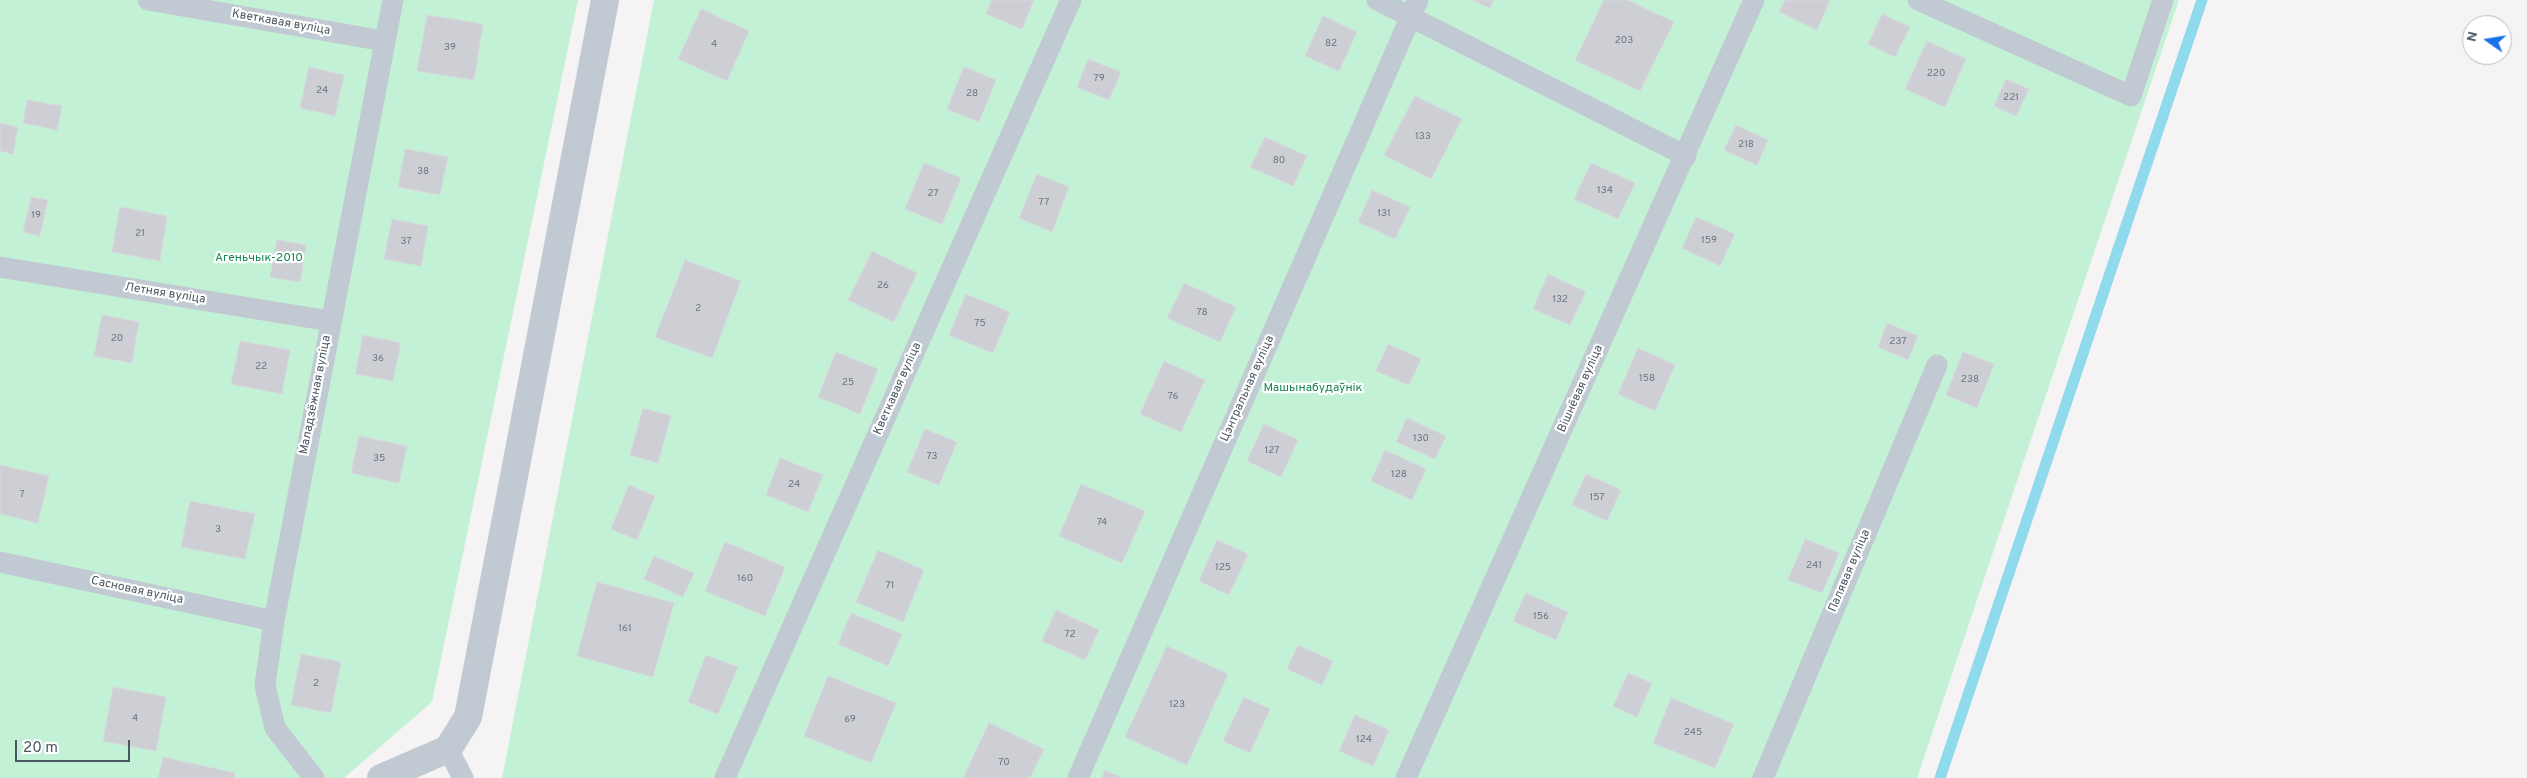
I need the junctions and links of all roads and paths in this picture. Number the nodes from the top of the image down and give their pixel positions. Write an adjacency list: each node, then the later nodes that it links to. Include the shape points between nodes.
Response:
1 (148, 0): 10 (lane, Кветкавая вуліца)
2 (392, 0): 10 (lane, Маладзёжная вуліца)
3 (605, 0): 17 (street, via 468,717)
4 (1071, 0): 21 (lane, Кветкавая вуліца)
5 (1377, 0): 9 (lane)
6 (1754, 0): 11 (lane, Вішнёвая вуліца)
7 (1918, 0): 8 (lane, via 2131,96)
8 (2163, 0)
9 (1414, 9): 11 (lane); 22 (lane, Цэнтральная вуліца)
10 (384, 41): 13 (lane, Маладзёжная вуліца)
11 (1686, 156): 23 (lane, Вішнёвая вуліца)
12 (0, 267): 13 (lane, Летняя вуліца)
13 (330, 321): 16 (lane, Маладзёжная вуліца)
14 (1936, 365): 24 (lane, Палявая вуліца)
15 (0, 562): 16 (lane, Сасновая вуліца)
16 (274, 621): 18 (lane, Маладзёжная вуліца, via 265,685 275,728)
17 (448, 749): 19 (street); 20 (lane)
18 (314, 778)
19 (381, 778)
20 (463, 778)
21 (725, 778)
22 (1078, 778)
23 (1406, 778)
24 (1763, 778)

